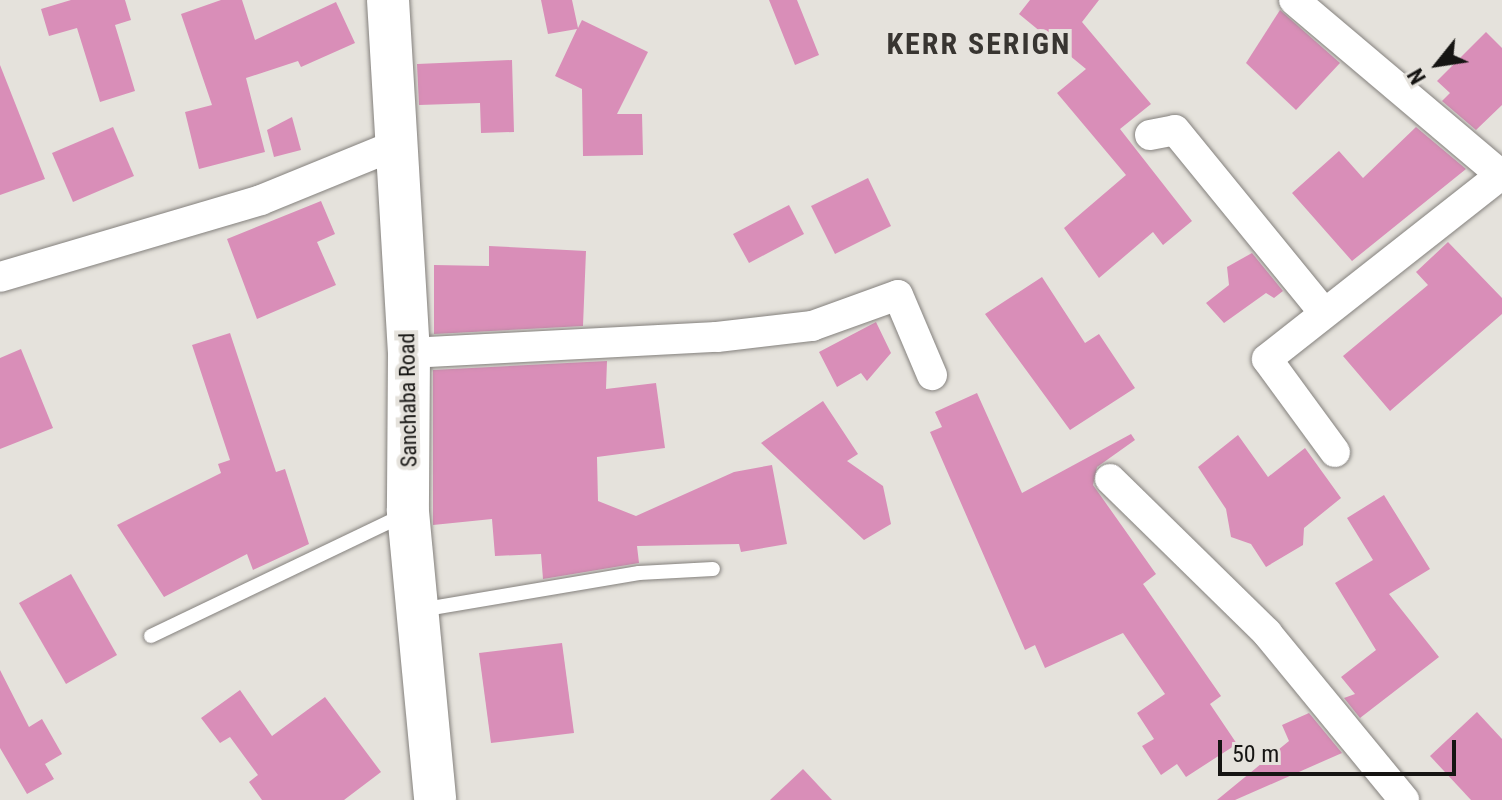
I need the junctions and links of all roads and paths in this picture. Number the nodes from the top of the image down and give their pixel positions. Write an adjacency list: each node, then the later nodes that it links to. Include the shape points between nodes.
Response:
1 (388, 0): 4 (street, Sanchaba Road)
2 (1294, 0): 5 (street)
3 (1150, 135): 7 (street, via 1175,130)
4 (398, 144): 6 (street, via 261,200); 8 (street, Sanchaba Road)
5 (1501, 176): 7 (street)
6 (0, 277)
7 (1324, 313): 10 (street, via 1267,359)
8 (409, 353): 9 (street, via 717,337 812,326 898,295); 12 (street, Sanchaba Road)
9 (932, 375)
10 (1335, 452)
11 (1110, 479): 17 (street, via 1267,633)
12 (408, 512): 14 (street, Sanchaba Road); 15 (lane)
13 (713, 569): 14 (lane, via 639,573)
14 (418, 610): 16 (street, Sanchaba Road)
15 (151, 636)
16 (435, 800)
17 (1404, 800)

